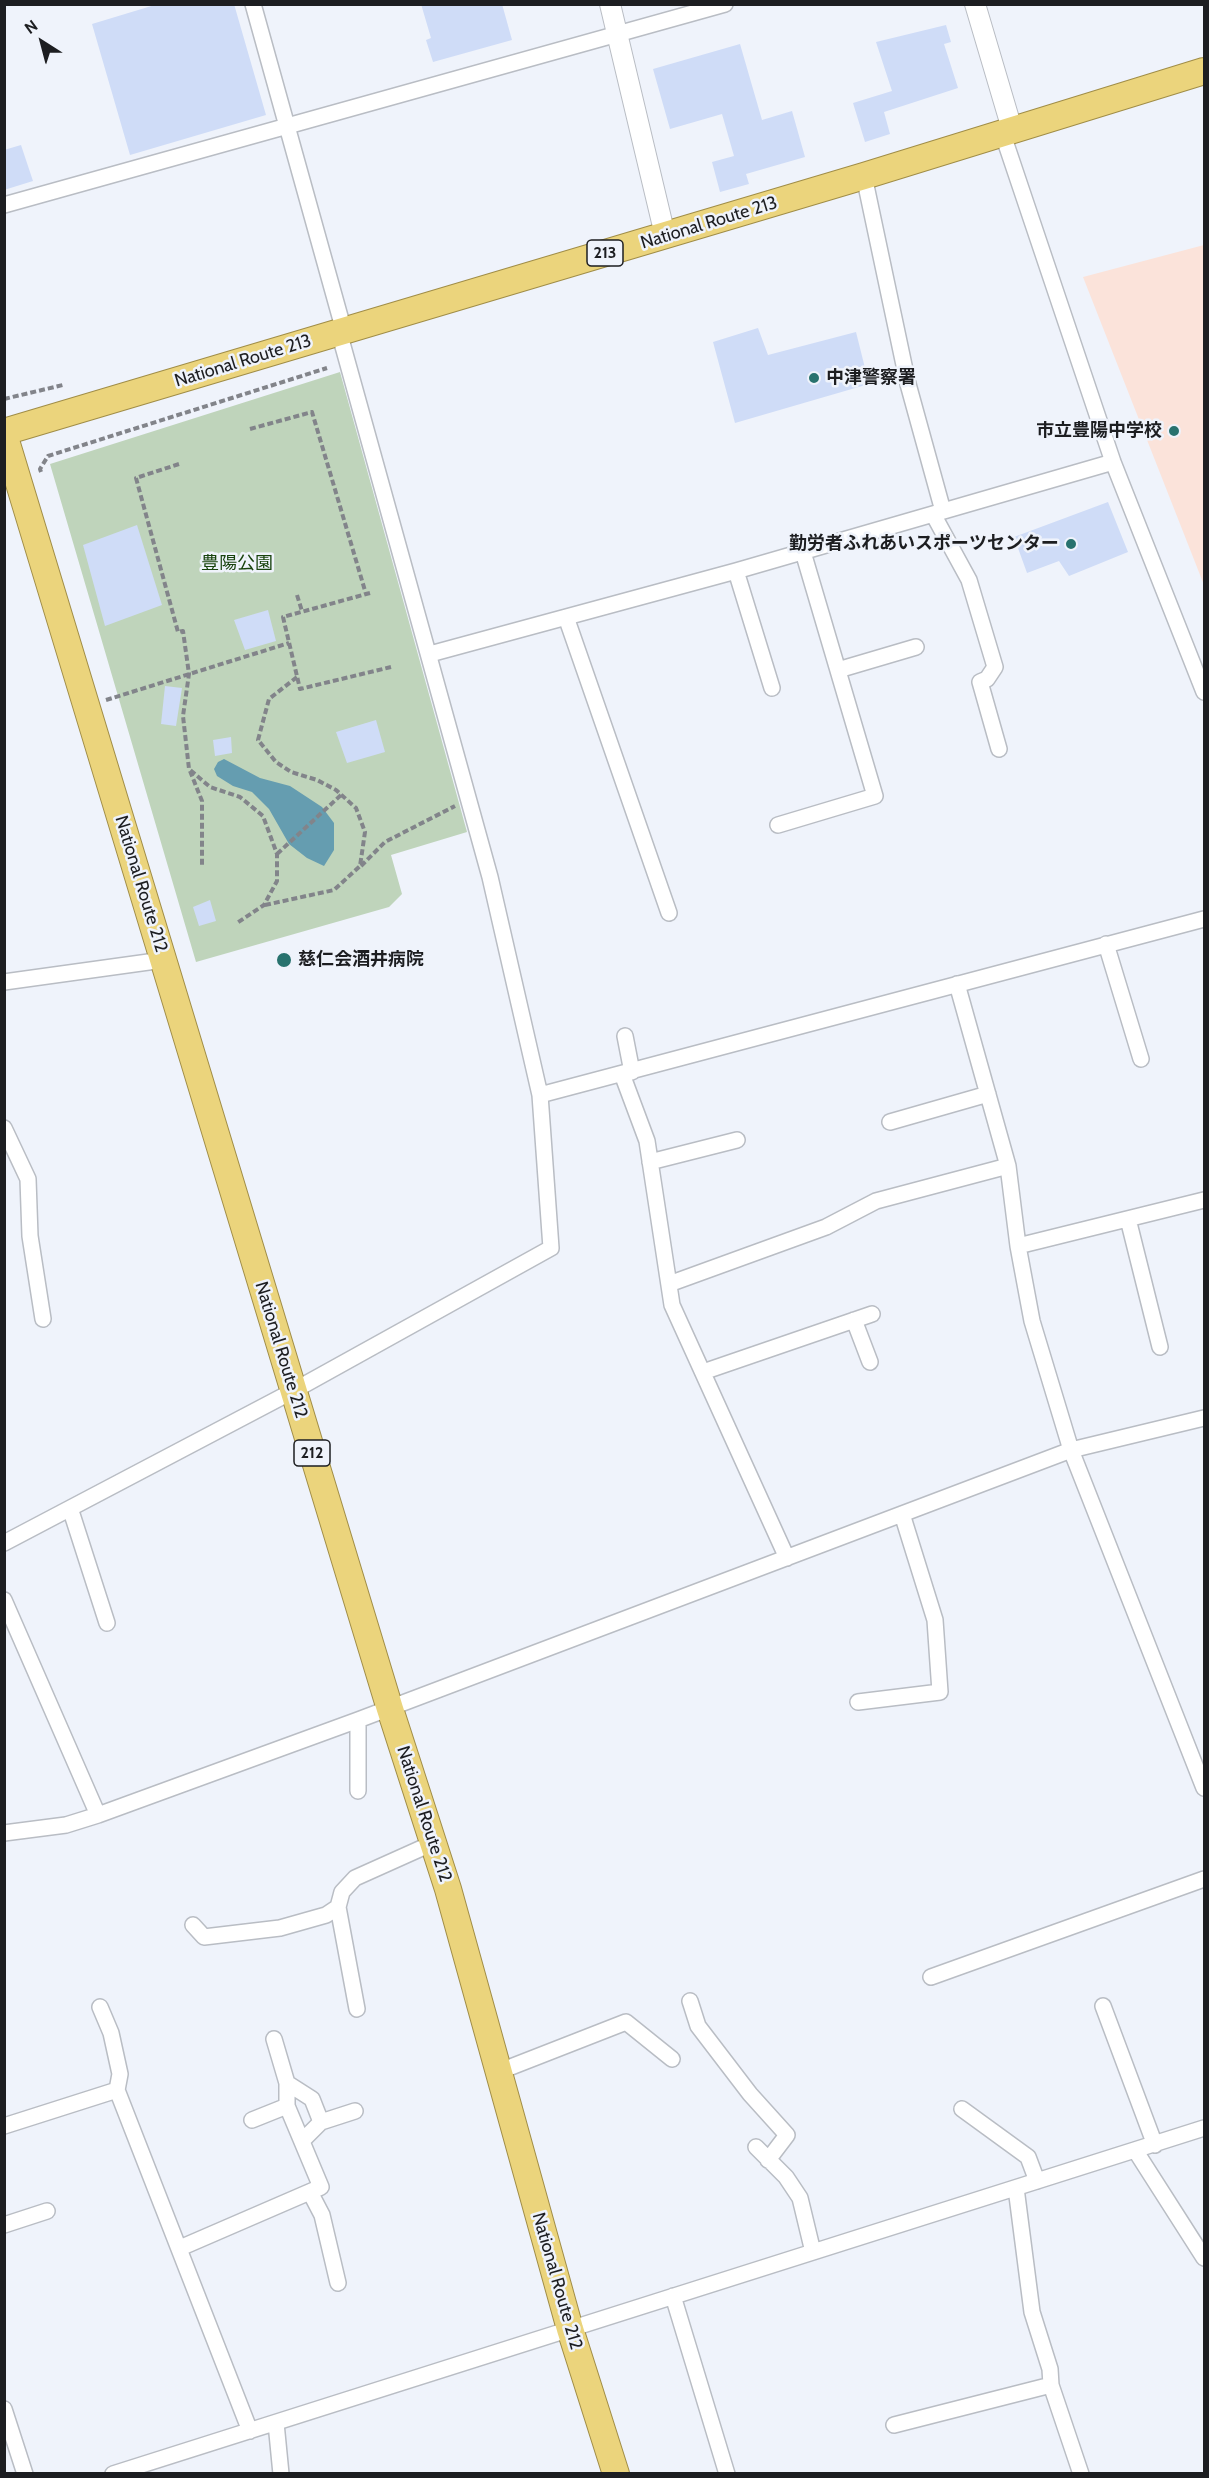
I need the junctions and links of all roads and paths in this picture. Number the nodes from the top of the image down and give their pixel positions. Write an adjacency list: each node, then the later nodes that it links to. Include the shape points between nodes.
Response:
1 (253, 4): 7 (street)
2 (610, 4): 5 (street)
3 (725, 4): 5 (street)
4 (975, 4): 8 (street)
5 (617, 34): 7 (street); 11 (street)
6 (1204, 70): 8 (highway, National Route 213 / 213)
7 (287, 128): 10 (street); 12 (street)
8 (1007, 130): 9 (highway, National Route 213 / 213); 18 (street)
9 (864, 176): 11 (highway, National Route 213 / 213); 21 (street)
10 (4, 205)
11 (665, 236): 12 (highway, National Route 213 / 213)
12 (341, 332): 17 (highway, National Route 213 / 213); 29 (street)
13 (327, 368): 20 (path, via 48,456 40,469)
14 (63, 385): 15 (path)
15 (4, 399)
16 (250, 429): 25 (path, via 312,412 368,594)
17 (4, 433): 50 (highway, National Route 212 / 212)
18 (1113, 462): 21 (street); 35 (street)
19 (179, 464): 32 (path, via 136,478 178,632 183,631)
20 (43, 480)
21 (938, 513): 22 (street); 37 (street, via 969,580 995,668 980,682)
22 (803, 552): 23 (street); 31 (street)
23 (736, 571): 26 (street); 34 (street)
24 (297, 595): 25 (path)
25 (302, 611): 27 (path, via 283,616)
26 (566, 617): 29 (street); 46 (street)
27 (289, 643): 32 (path); 33 (path)
28 (916, 647): 31 (street)
29 (430, 654): 40 (street)
30 (391, 668): 33 (path, via 300,689)
31 (838, 670): 41 (street, via 875,796)
32 (189, 674): 36 (path); 38 (path, via 183,716)
33 (297, 677): 39 (path, via 269,699 258,740 276,762 291,772 317,780)
34 (772, 688)
35 (1204, 692)
36 (102, 701)
37 (999, 749)
38 (189, 769): 42 (path, via 210,787 240,796 263,816); 44 (path, via 202,801)
39 (341, 795): 42 (path); 43 (path, via 356,808 365,832)
40 (470, 802): 43 (path, via 385,842); 57 (street)
41 (778, 825)
42 (277, 854): 45 (path, via 277,881)
43 (360, 866): 45 (path, via 334,890)
44 (202, 867)
45 (264, 905): 48 (path)
46 (669, 913)
47 (1204, 919): 49 (street)
48 (237, 923)
49 (1106, 944): 52 (street); 54 (street)
50 (163, 960): 51 (street); 73 (highway, National Route 212 / 212)
51 (4, 982)
52 (957, 984): 55 (street); 56 (street)
53 (625, 1036): 55 (street)
54 (1141, 1059)
55 (627, 1073): 57 (street); 61 (street)
56 (988, 1094): 58 (street); 62 (street)
57 (540, 1095): 73 (street, via 551,1248)
58 (890, 1122)
59 (4, 1128): 68 (street, via 28,1179 30,1236)
60 (737, 1140): 61 (street)
61 (650, 1161): 66 (street)
62 (1008, 1166): 65 (street); 66 (street, via 876,1201 826,1227)
63 (1204, 1200): 64 (street)
64 (1128, 1219): 65 (street); 70 (street)
65 (1018, 1246): 75 (street, via 1032,1321)
66 (669, 1284): 72 (street, via 672,1305)
67 (872, 1314): 69 (street)
68 (43, 1319)
69 (854, 1320): 71 (street); 72 (street)
70 (1160, 1347)
71 (870, 1362)
72 (702, 1372): 79 (street)
73 (294, 1391): 76 (street); 83 (highway, National Route 212 / 212)
74 (1204, 1418): 75 (street)
75 (1071, 1450): 77 (street); 85 (street)
76 (70, 1511): 78 (street); 81 (street)
77 (902, 1515): 79 (street); 82 (street, via 935,1620 940,1692)
78 (4, 1543)
79 (787, 1558): 83 (street)
80 (4, 1600): 87 (street)
81 (107, 1623)
82 (858, 1702)
83 (390, 1709): 84 (street); 89 (highway, National Route 212 / 212)
84 (358, 1720): 86 (street); 87 (street)
85 (1204, 1788)
86 (358, 1791)
87 (98, 1815): 88 (street, via 66,1825)
88 (4, 1833)
89 (433, 1843): 91 (street, via 355,1878 342,1892); 100 (highway, National Route 212 / 212)
90 (1204, 1879): 93 (street)
91 (338, 1907): 92 (street, via 326,1916 280,1928 204,1937); 97 (street)
92 (192, 1925)
93 (931, 1977)
94 (690, 2001): 114 (street, via 698,2025 787,2135)
95 (1103, 2006): 111 (street)
96 (100, 2007): 102 (street, via 111,2033 120,2074)
97 (357, 2009)
98 (274, 2039): 101 (street)
99 (672, 2059): 100 (street, via 626,2022)
100 (498, 2072): 125 (highway, National Route 212 / 212)
101 (287, 2083): 103 (street); 107 (street, via 312,2099)
102 (117, 2090): 108 (street); 120 (street)
103 (287, 2106): 106 (street); 110 (street)
104 (962, 2109): 115 (street, via 1028,2157)
105 (355, 2111): 107 (street)
106 (252, 2120)
107 (321, 2122): 110 (street)
108 (4, 2127)
109 (1204, 2128): 111 (street)
110 (302, 2141): 117 (street, via 321,2187)
111 (1155, 2145): 113 (street)
112 (756, 2147): 114 (street)
113 (1135, 2150): 115 (street); 122 (street)
114 (768, 2160): 121 (street, via 786,2176 800,2198)
115 (1037, 2181): 116 (street)
116 (1016, 2188): 121 (street); 126 (street, via 1032,2312 1050,2369)
117 (310, 2192): 120 (street); 123 (street, via 322,2215)
118 (47, 2211): 119 (street)
119 (4, 2225)
120 (180, 2248): 130 (street)
121 (813, 2252): 124 (street)
122 (1204, 2258)
123 (338, 2283)
124 (673, 2296): 125 (street); 135 (street)
125 (570, 2330): 128 (street); 134 (highway, National Route 212 / 212)
126 (1051, 2385): 129 (street); 136 (street)
127 (4, 2409): 131 (street)
128 (276, 2423): 130 (street); 133 (street)
129 (894, 2425)
130 (250, 2431): 132 (street)
131 (25, 2474)
132 (113, 2474)
133 (281, 2474)
134 (616, 2474)
135 (727, 2474)
136 (1081, 2474)

